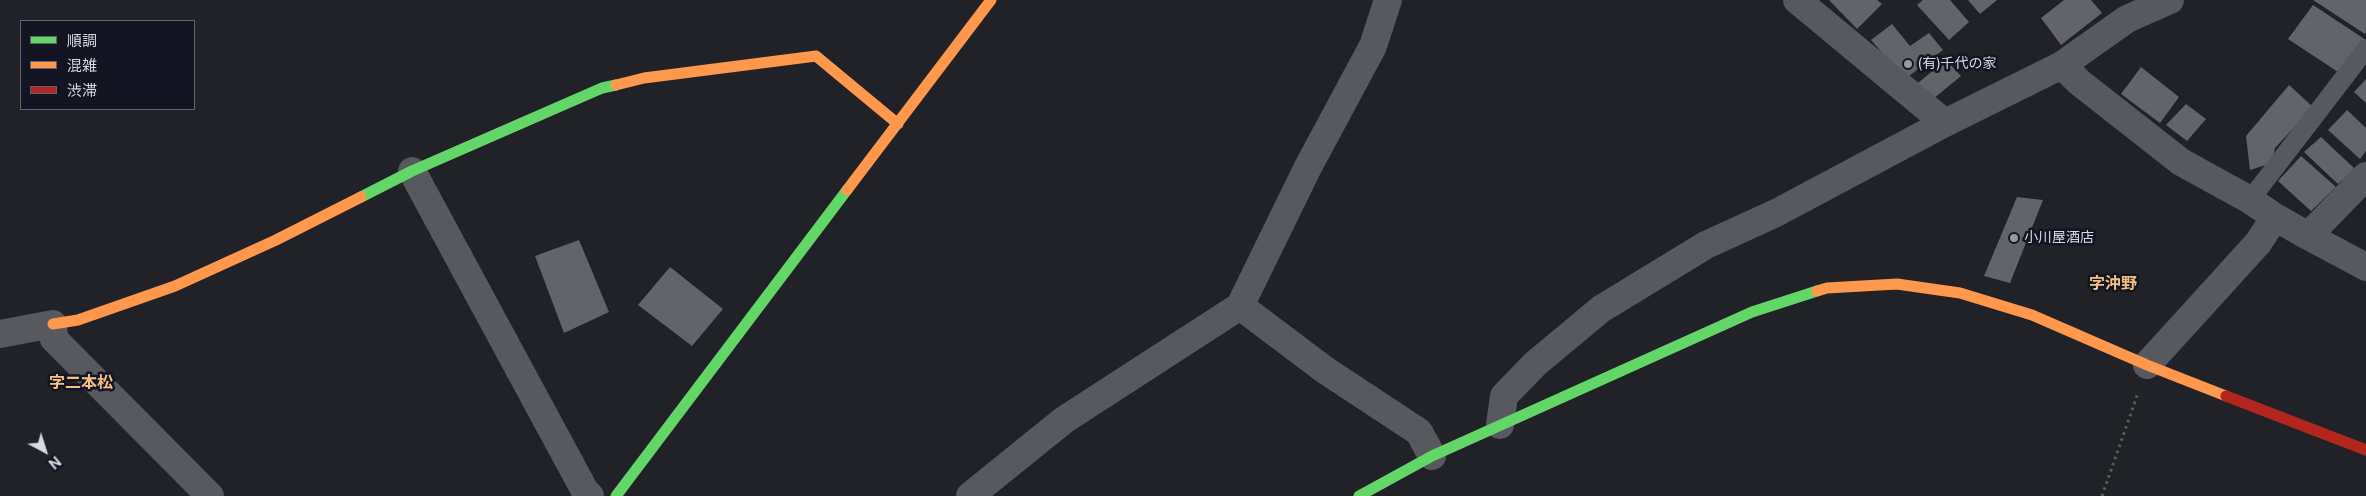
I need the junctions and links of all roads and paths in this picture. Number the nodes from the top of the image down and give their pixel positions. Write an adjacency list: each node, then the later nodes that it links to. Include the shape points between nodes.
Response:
1 (991, 0): 8 (street)
2 (1388, 0): 15 (street, via 1373,46 1308,167)
3 (1797, 0): 7 (street)
4 (2170, 0): 6 (street, via 2127,19)
5 (2366, 49): 11 (lane)
6 (2062, 65): 7 (street); 11 (street, via 2078,82 2180,162)
7 (1945, 123): 19 (street, via 1776,213 1706,245 1601,309 1535,364 1504,396)
8 (898, 124): 9 (street, via 816,56 644,78 602,88); 24 (street)
9 (412, 171): 16 (street, via 276,240 174,286 78,320); 23 (street)
10 (2366, 176): 13 (street)
11 (2250, 200): 12 (street)
12 (2275, 217): 13 (street); 18 (street, via 2258,243)
13 (2308, 236): 14 (street)
14 (2366, 267)
15 (1240, 306): 21 (street, via 1325,370 1419,432); 25 (street, via 1064,420)
16 (53, 324): 17 (street); 22 (street, via 54,338)
17 (0, 334)
18 (2147, 365): 19 (street, via 2032,315 1960,293 1897,284 1827,288 1752,312); 20 (street); 27 (path)
19 (1500, 424): 21 (street)
20 (2366, 450)
21 (1432, 456): 26 (street)
22 (210, 496)
23 (590, 496)
24 (616, 496)
25 (970, 496)
26 (1359, 496)
27 (2102, 496)

